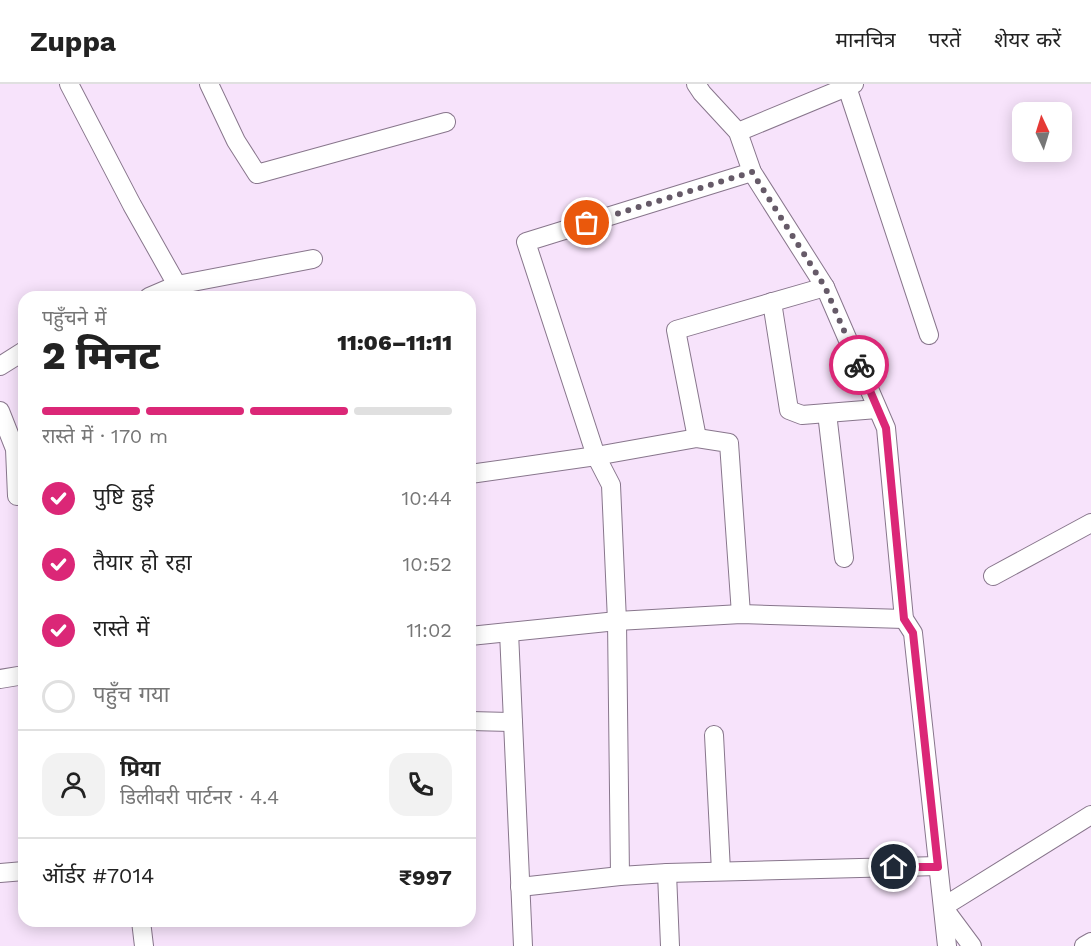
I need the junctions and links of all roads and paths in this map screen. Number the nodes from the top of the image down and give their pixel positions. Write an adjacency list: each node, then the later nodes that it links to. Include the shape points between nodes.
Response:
1 (69, 84): 9 (street)
2 (208, 84): 5 (street, via 257,174)
3 (696, 84): 6 (street)
4 (851, 85): 6 (street); 13 (street)
5 (447, 123)
6 (738, 132): 7 (street)
7 (752, 172): 10 (street); 21 (street, via 526,242)
8 (313, 259): 9 (street)
9 (177, 285): 11 (street)
10 (825, 287): 12 (street); 16 (street)
11 (163, 291)
12 (772, 302): 18 (street, via 789,410 802,416); 19 (street, via 676,330)
13 (929, 336)
14 (18, 355): 15 (street)
15 (0, 366)
16 (878, 409): 18 (street); 29 (street, via 886,428)
17 (0, 411): 20 (street)
18 (827, 413): 26 (street)
19 (697, 438): 21 (street); 28 (street, via 729,443)
20 (18, 444)
21 (596, 456): 23 (street); 30 (street, via 611,485)
22 (18, 464): 24 (street)
23 (476, 473)
24 (14, 497)
25 (1091, 523): 27 (street)
26 (844, 558)
27 (993, 576)
28 (741, 614): 29 (street); 30 (street)
29 (904, 619): 39 (street, via 913,633)
30 (617, 621): 31 (street); 44 (street)
31 (509, 632): 32 (street); 36 (street)
32 (476, 635)
33 (18, 676): 34 (street)
34 (0, 679)
35 (476, 721): 36 (street)
36 (513, 722): 45 (street)
37 (714, 735): 40 (street)
38 (1091, 815): 46 (street)
39 (938, 867): 40 (street); 46 (street)
40 (722, 871): 43 (street)
41 (18, 872): 42 (street)
42 (0, 873)
43 (667, 873): 44 (street); 51 (street)
44 (620, 876): 45 (street)
45 (520, 887): 50 (street)
46 (943, 907): 52 (street); 53 (street)
47 (142, 927): 49 (street)
48 (1091, 942): 54 (street)
49 (144, 946)
50 (523, 946)
51 (670, 946)
52 (947, 946)
53 (972, 946)
54 (1084, 946)

